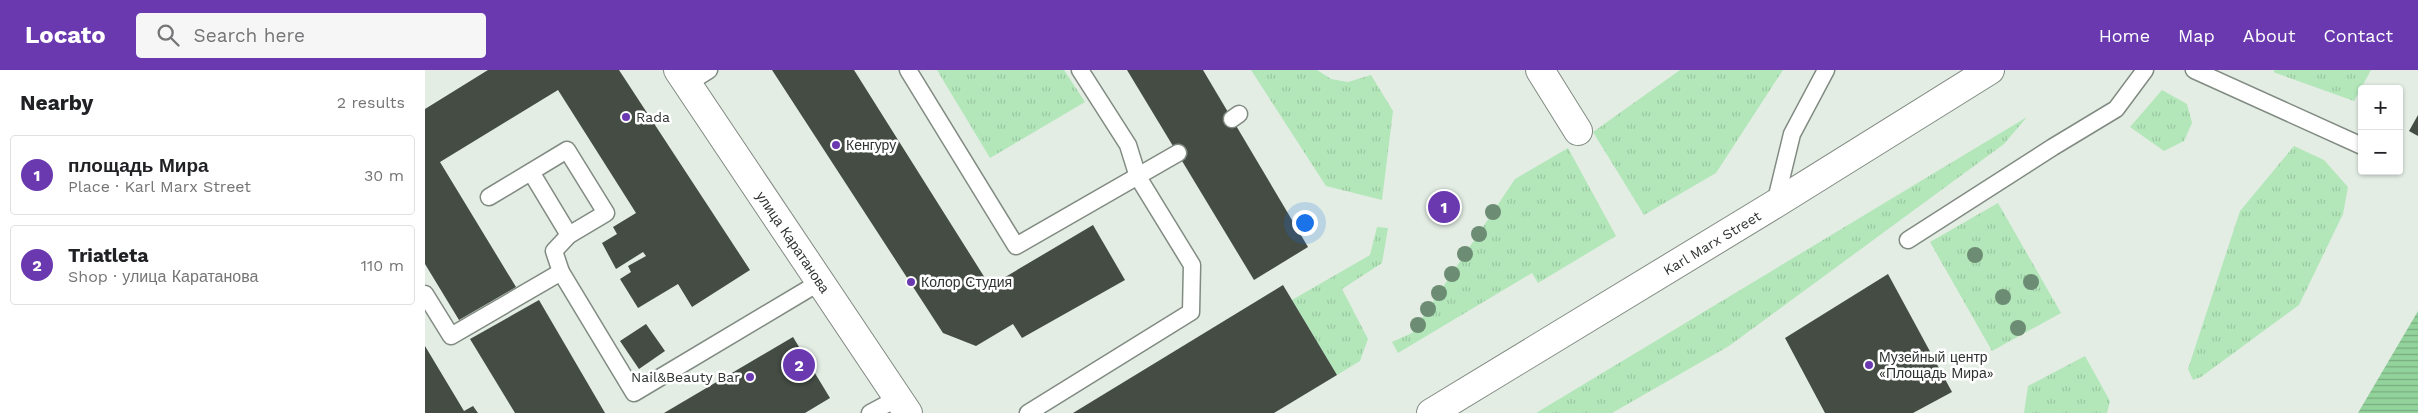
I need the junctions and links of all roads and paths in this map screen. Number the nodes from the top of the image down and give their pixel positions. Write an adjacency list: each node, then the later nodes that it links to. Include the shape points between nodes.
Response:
1 (908, 70): 13 (lane, via 1016,246)
2 (1080, 70): 13 (lane, via 1128,145)
3 (1540, 70): 9 (main road)
4 (1826, 70): 15 (lane, via 1792,134)
5 (1990, 70): 15 (main road, Karl Marx Street)
6 (2145, 70): 17 (lane, via 2116,109)
7 (2194, 70): 10 (lane)
8 (692, 75): 19 (main road, улица Каратанова)
9 (1578, 131)
10 (2358, 144)
11 (1177, 153): 13 (lane)
12 (531, 172): 14 (lane); 16 (lane); 16 (lane, via 567,150 605,212)
13 (1138, 177): 23 (lane, via 1192,265 1191,312)
14 (489, 197)
15 (1775, 204): 24 (main road, Karl Marx Street)
16 (569, 235): 18 (lane, via 554,251)
17 (1908, 240)
18 (561, 272): 19 (lane, via 634,393); 20 (lane, via 451,336)
19 (820, 282): 21 (main road, улица Каратанова)
20 (425, 294)
21 (903, 406): 22 (lane)
22 (870, 413)
23 (1028, 413)
24 (1431, 413)

